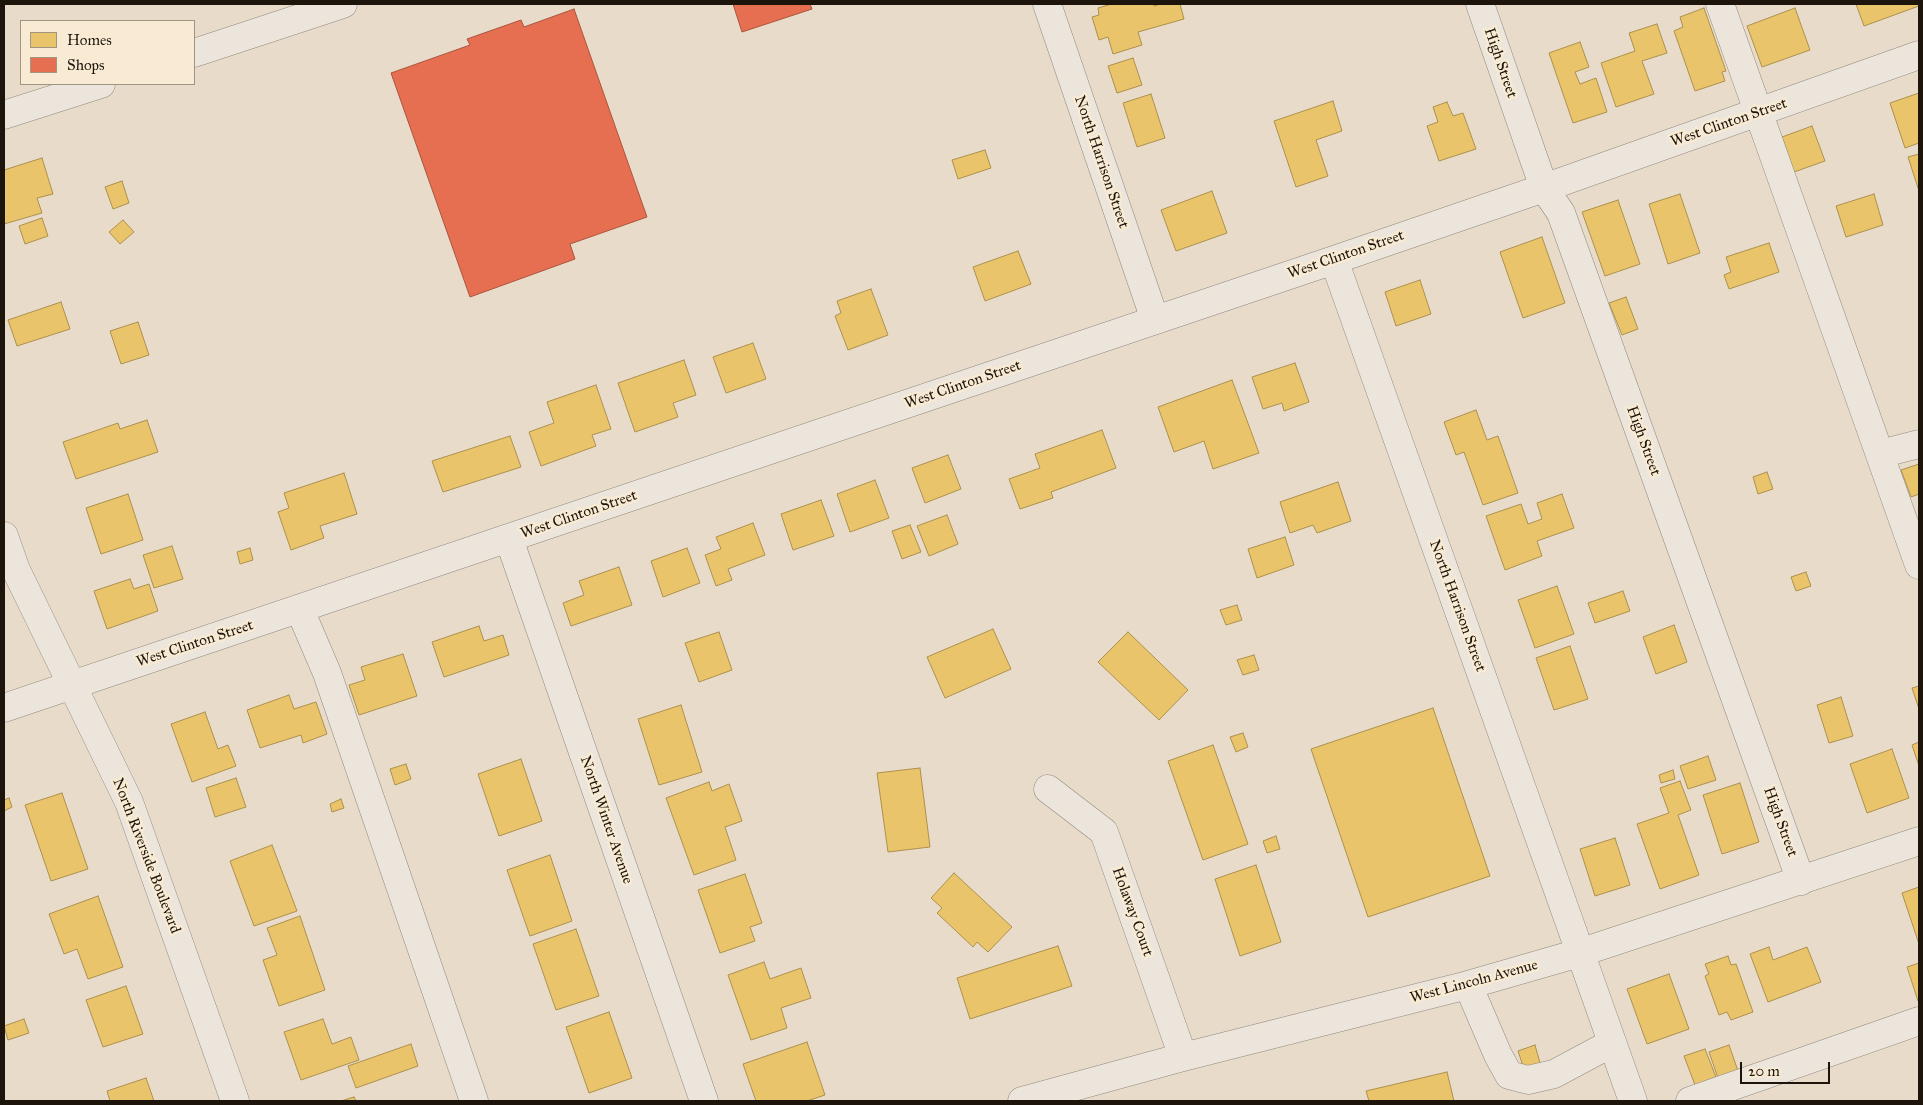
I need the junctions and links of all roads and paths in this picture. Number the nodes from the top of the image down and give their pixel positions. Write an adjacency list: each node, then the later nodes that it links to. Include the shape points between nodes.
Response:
1 (343, 4): 5 (street)
2 (1047, 4): 12 (street, North Harrison Street)
3 (1480, 4): 10 (street, High Street)
4 (1720, 4): 8 (street)
5 (195, 54)
6 (1919, 55): 8 (street, West Clinton Street)
7 (98, 85): 9 (street)
8 (1758, 112): 10 (street, West Clinton Street); 14 (street)
9 (4, 115)
10 (1544, 188): 11 (street, West Clinton Street); 23 (street, High Street, via 1561,213)
11 (1334, 260): 12 (street, West Clinton Street); 24 (street, North Harrison Street)
12 (1155, 320): 16 (street, West Clinton Street)
13 (1919, 444): 14 (street)
14 (1880, 454): 17 (street)
15 (4, 536): 19 (street, North Riverside Boulevard, via 16,570)
16 (509, 539): 18 (street, West Clinton Street); 31 (street, North Winter Avenue)
17 (1919, 564)
18 (300, 610): 19 (street, West Clinton Street); 30 (street, via 327,673)
19 (73, 684): 20 (street, West Clinton Street); 29 (street, North Riverside Boulevard, via 129,802)
20 (4, 708)
21 (1048, 789): 28 (street, Holaway Court, via 1104,832)
22 (1919, 841): 23 (street, West Lincoln Avenue)
23 (1801, 881): 24 (street, West Lincoln Avenue)
24 (1579, 953): 25 (street, West Lincoln Avenue); 27 (street, North Harrison Street)
25 (1468, 985): 27 (street, via 1509,1075 1528,1080 1554,1074); 28 (street, West Lincoln Avenue)
26 (1919, 1021): 34 (street)
27 (1612, 1043): 33 (street, North Harrison Street)
28 (1184, 1057): 32 (street, West Lincoln Avenue)
29 (236, 1101)
30 (474, 1101)
31 (704, 1101)
32 (1022, 1101)
33 (1633, 1101)
34 (1690, 1101)

